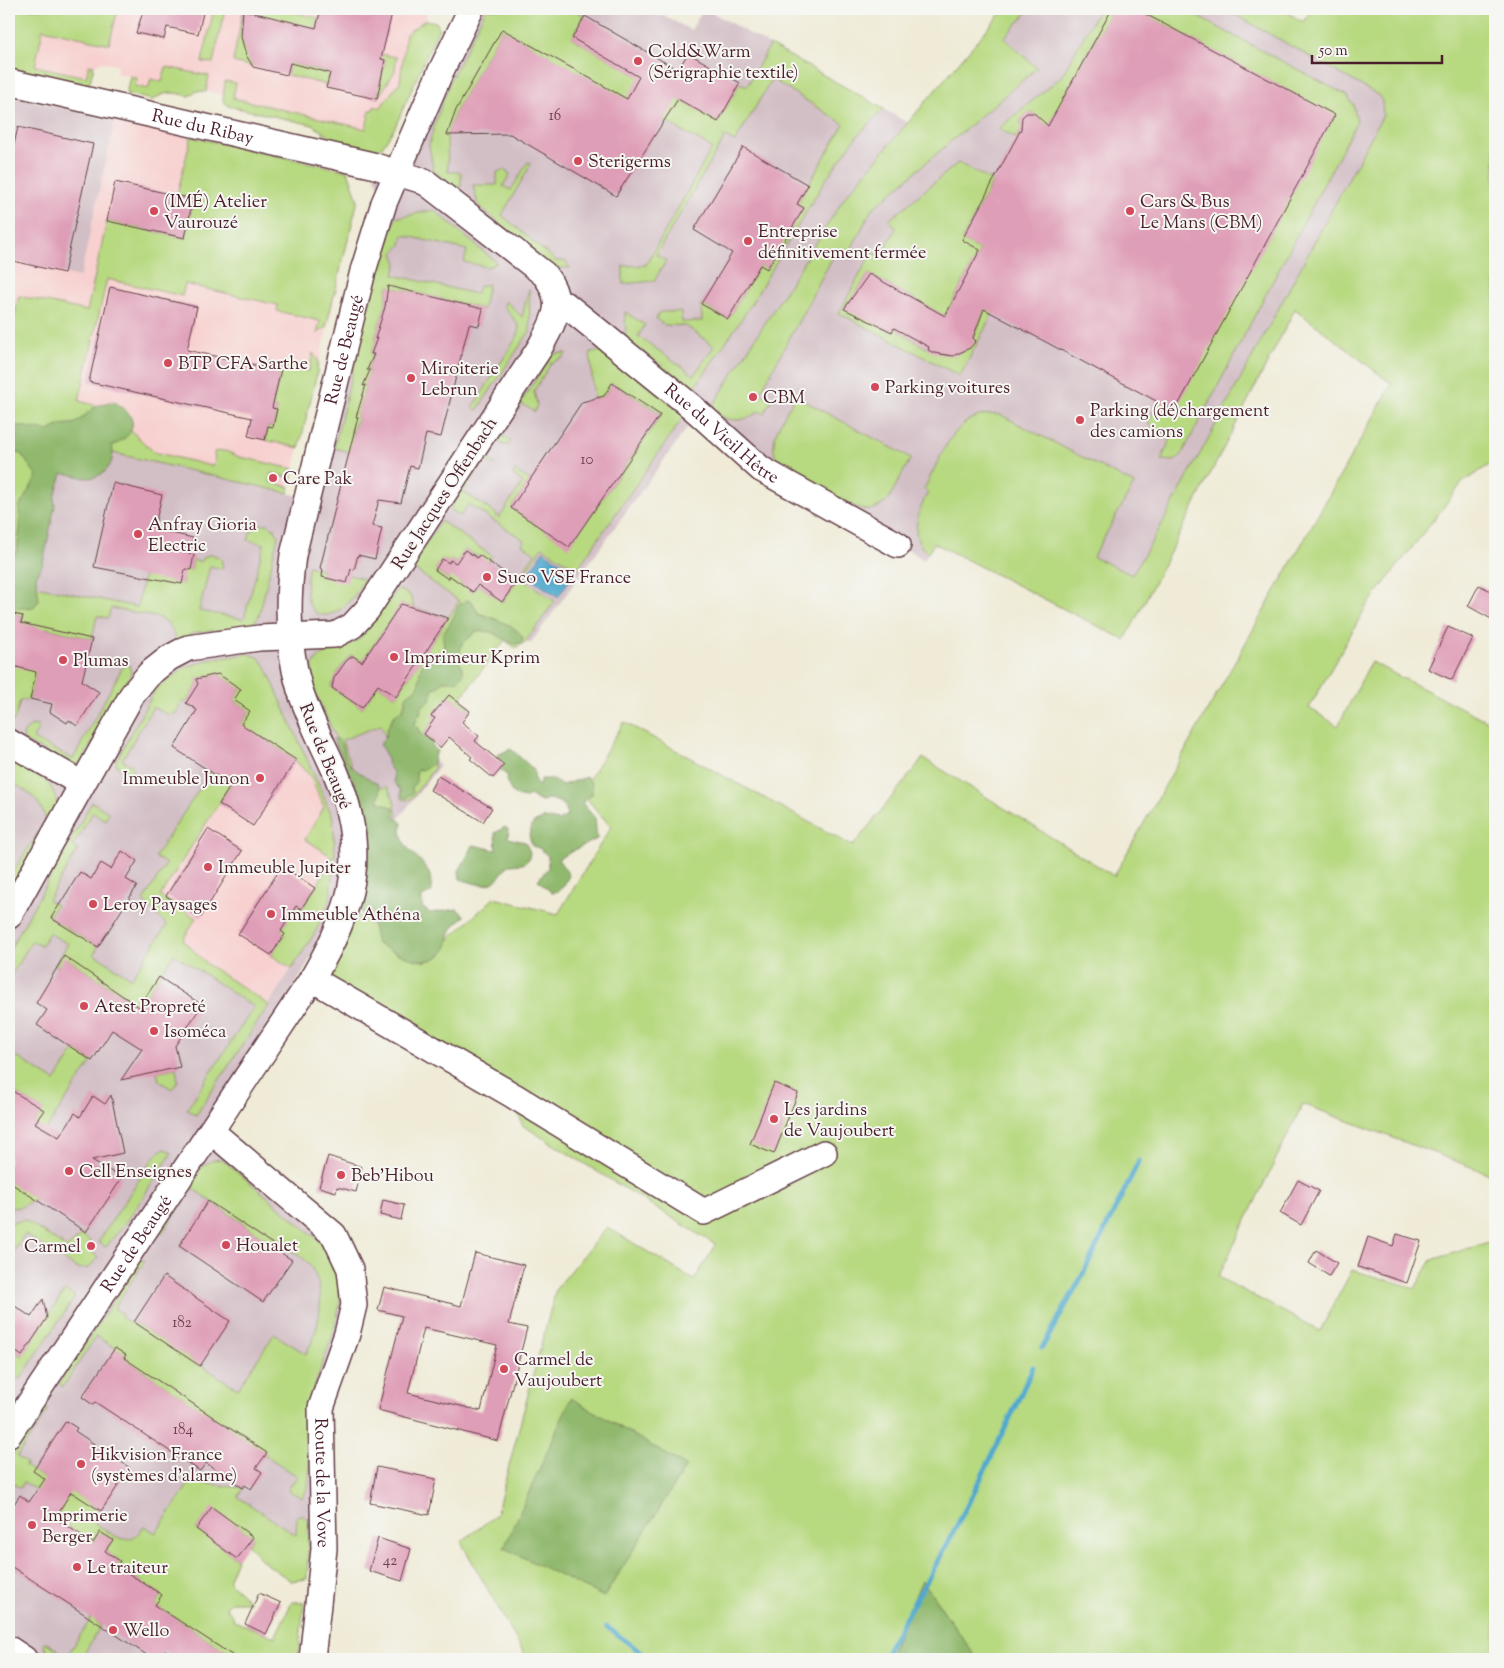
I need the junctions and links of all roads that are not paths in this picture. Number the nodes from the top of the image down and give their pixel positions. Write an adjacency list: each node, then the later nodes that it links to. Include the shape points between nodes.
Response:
1 (471, 9): 3 (street, Rue de Beaugé)
2 (9, 82): 3 (street, Rue du Ribay)
3 (397, 172): 4 (street, via 428,184 544,274 551,283); 6 (street, Rue de Beaugé, via 363,272 293,555 289,584)
4 (558, 306): 5 (street, Rue du Vieil Hêtre, via 566,305 692,407 761,469); 6 (street, Rue Jacques Offenbach, via 540,349 367,610 352,626 335,635)
5 (898, 545)
6 (291, 637): 8 (street, Rue Jacques Offenbach, via 188,648 169,658 150,673 132,695); 10 (street, Rue de Beaugé, via 300,688 350,810 355,849 347,908)
7 (9, 742): 8 (street)
8 (82, 784): 9 (street, Rue Jacques Offenbach)
9 (9, 916)
10 (312, 979): 11 (street, Rue de Beaugé); 12 (street, via 514,1096 704,1212)
11 (210, 1132): 13 (street, Rue de Beaugé); 16 (street, Route de la Vove, via 334,1235 350,1269 354,1305 321,1408 324,1549)
12 (824, 1153)
13 (9, 1434)
14 (9, 1649): 15 (street)
15 (24, 1659)
16 (312, 1659)

